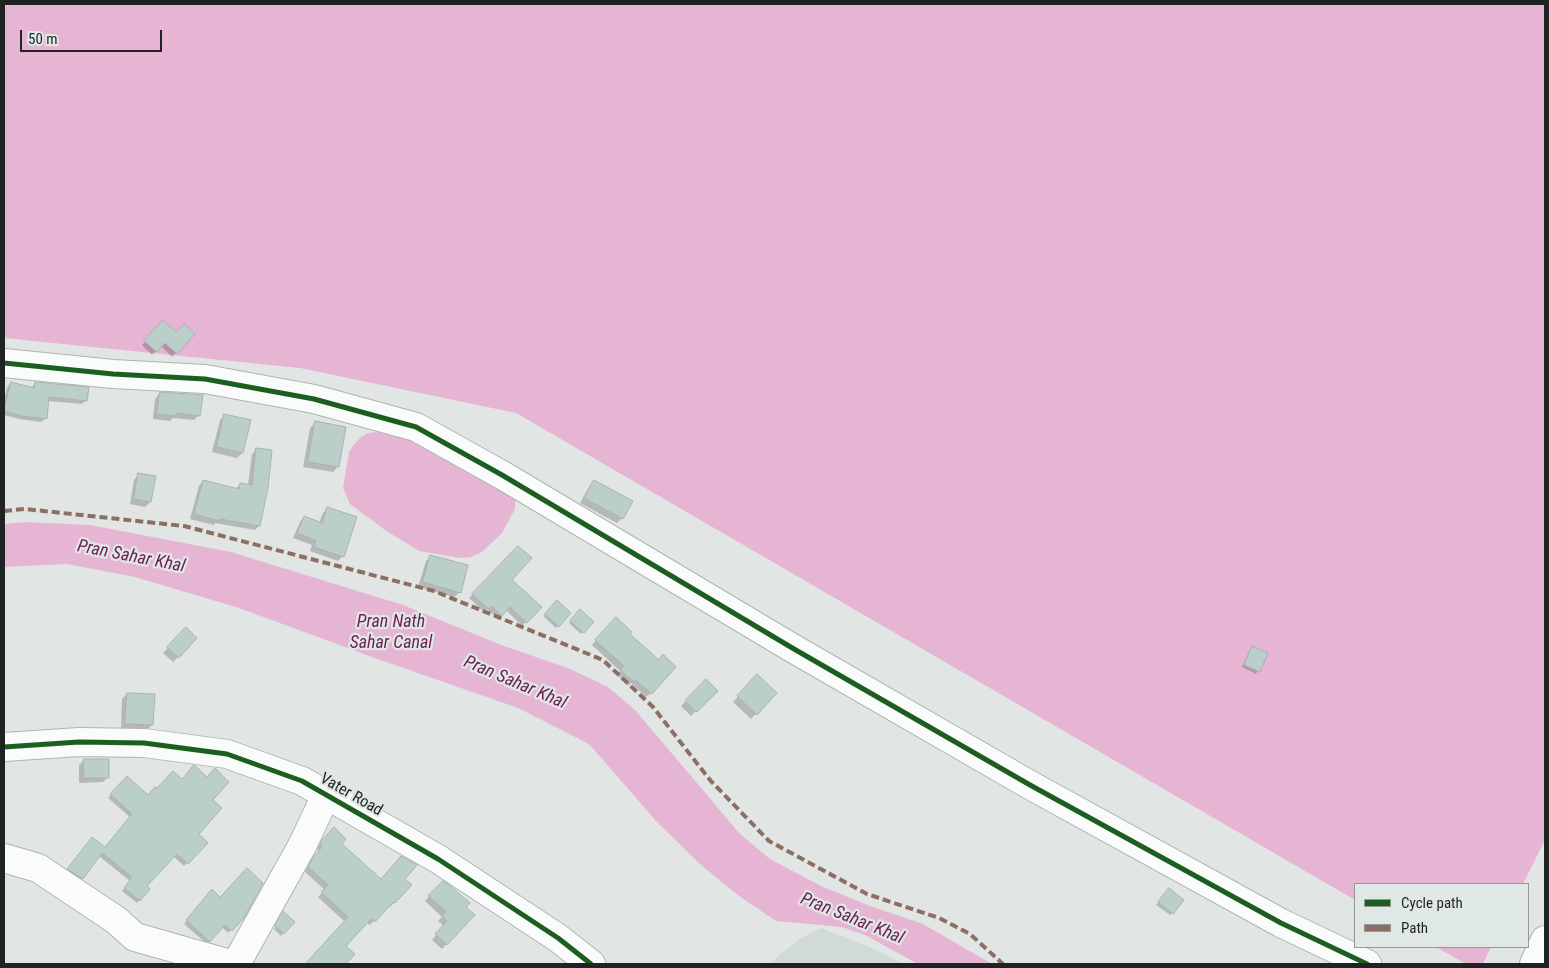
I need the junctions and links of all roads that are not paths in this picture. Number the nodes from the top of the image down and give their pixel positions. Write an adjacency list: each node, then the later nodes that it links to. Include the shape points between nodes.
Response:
1 (4, 363): 9 (street, via 206,379 314,400 416,427 1030,786 1281,923)
2 (4, 747): 3 (street, Vater Road, via 79,742 144,743 227,754 302,781)
3 (326, 795): 7 (street, via 303,844); 8 (street, Vater Road, via 438,859 558,938)
4 (4, 858): 6 (street, via 38,868 116,920 135,937)
5 (1545, 940): 10 (street)
6 (230, 964)
7 (236, 964)
8 (591, 964)
9 (1367, 964)
10 (1534, 964)

